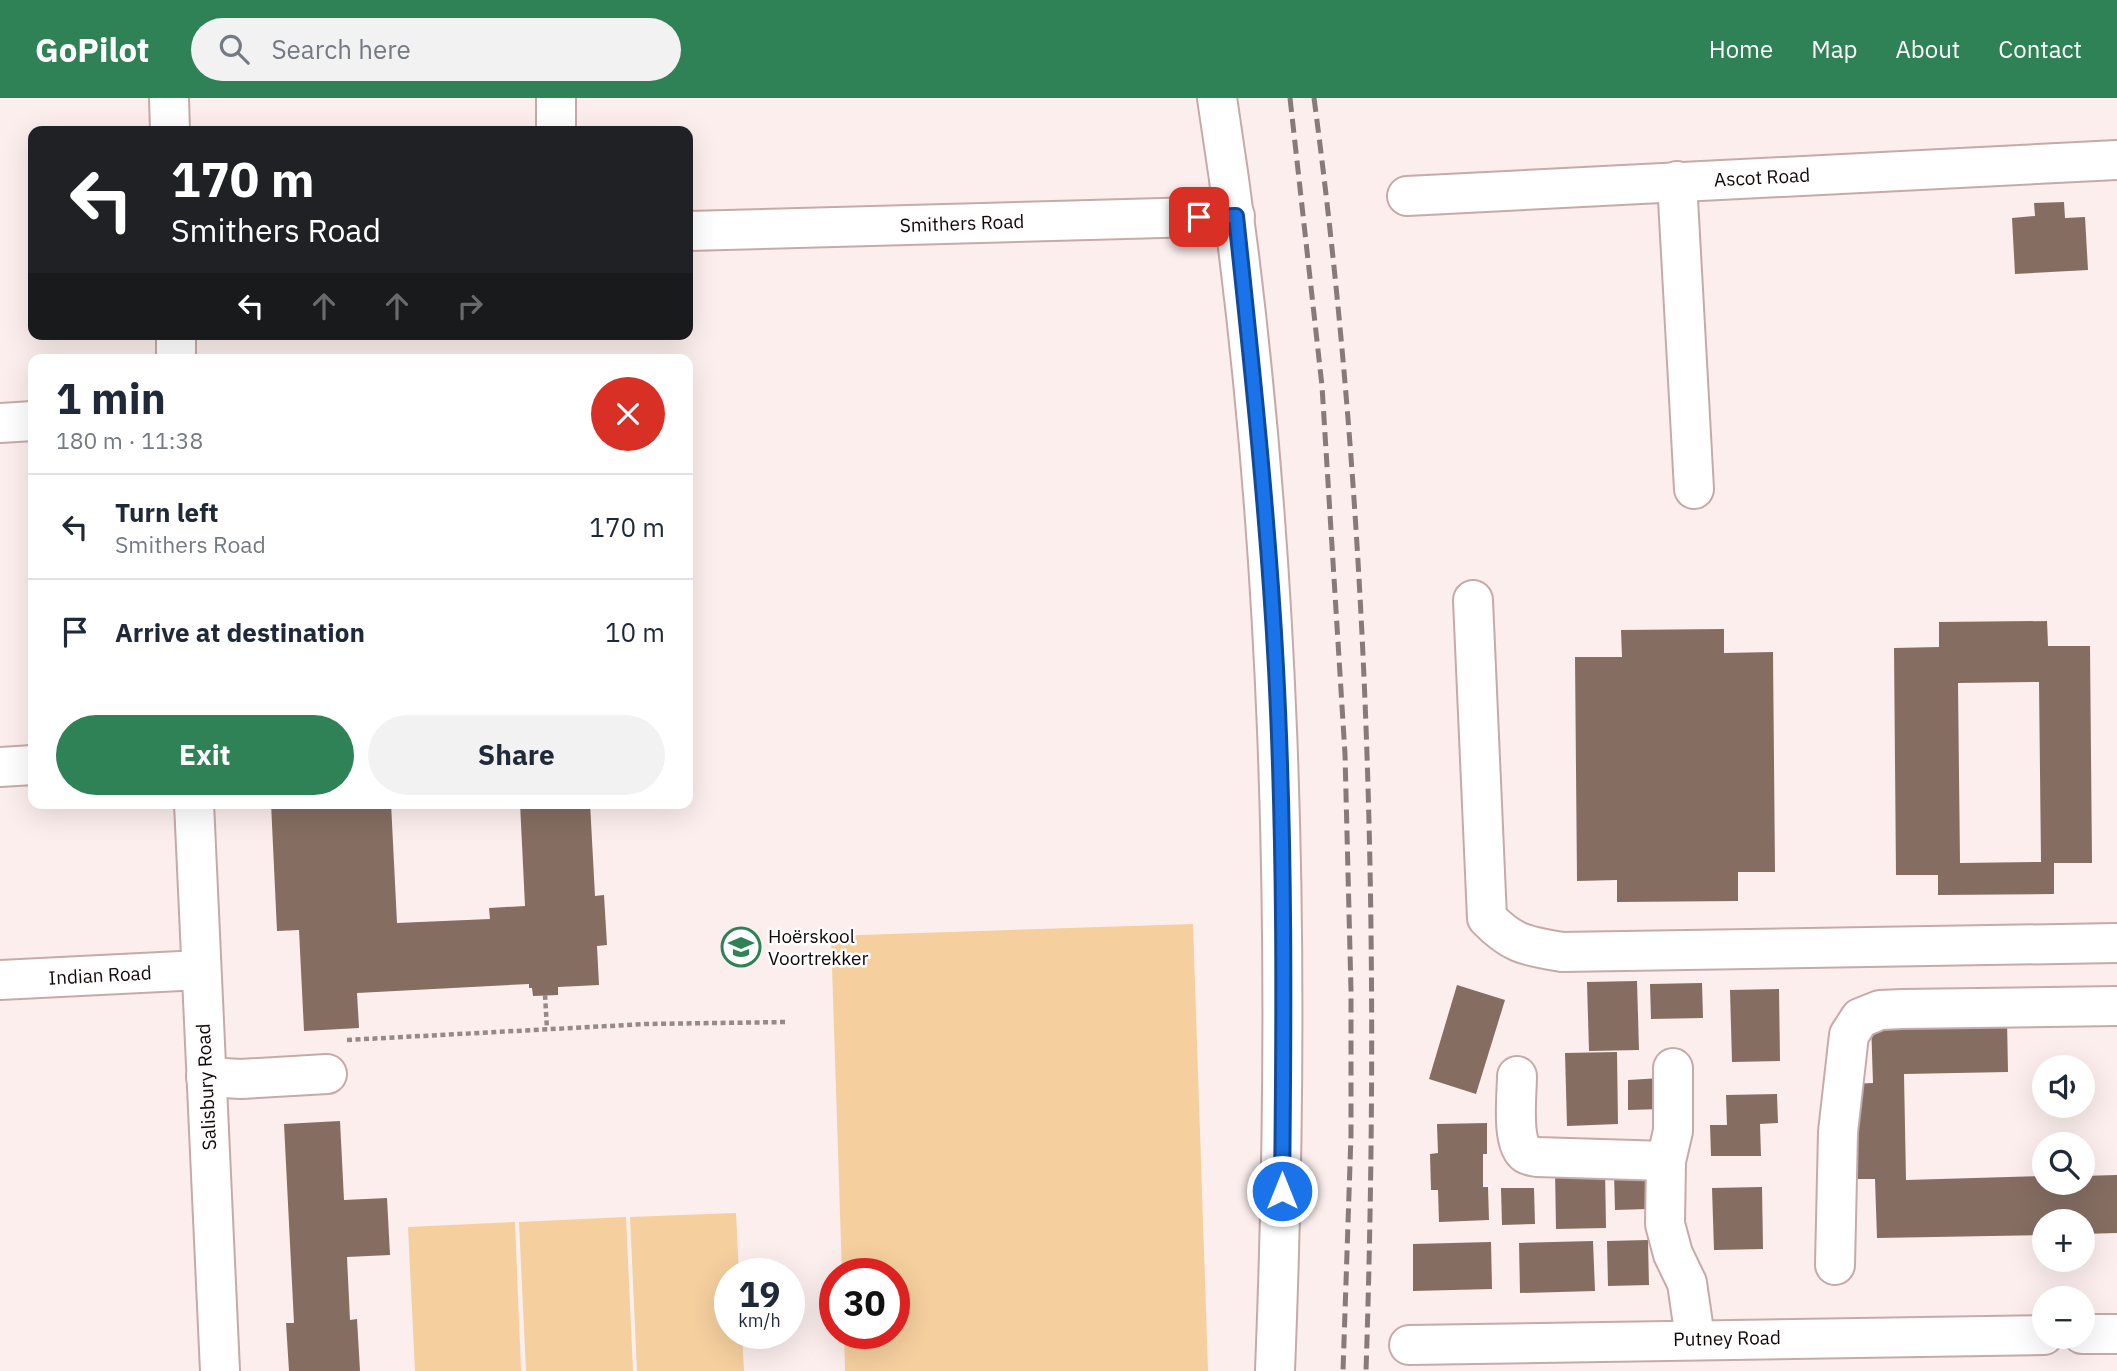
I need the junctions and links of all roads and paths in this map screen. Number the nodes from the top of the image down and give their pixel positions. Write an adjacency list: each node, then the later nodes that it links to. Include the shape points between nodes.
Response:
1 (169, 98): 4 (street)
2 (556, 98): 5 (street)
3 (1217, 98): 9 (street)
4 (170, 126)
5 (556, 126)
6 (2117, 160): 7 (street, Ascot Road)
7 (1677, 181): 8 (street, Ascot Road); 13 (street)
8 (1407, 196)
9 (1236, 216): 10 (street, Smithers Road); 37 (street, via 1257,411 1276,668 1283,951 1282,1191)
10 (693, 231)
11 (28, 421): 12 (street)
12 (0, 423)
13 (1694, 489)
14 (1473, 600): 18 (street, via 1487,918 1504,936 1562,951)
15 (28, 765): 16 (street)
16 (0, 767)
17 (194, 809): 19 (street, Salisbury Road)
18 (2117, 943)
19 (201, 970): 20 (street, Indian Road); 28 (street, Salisbury Road)
20 (0, 980)
21 (545, 995): 24 (path)
22 (2117, 1006): 30 (street, via 1880,1010 1860,1018 1849,1035 1844,1072)
23 (787, 1022): 24 (path)
24 (547, 1029): 25 (path)
25 (331, 1057): 28 (street, via 241,1079)
26 (1673, 1068): 29 (street, via 1673,1131)
27 (1517, 1076): 29 (street, via 1517,1133 1526,1154)
28 (206, 1077): 36 (street, Salisbury Road)
29 (1666, 1161): 34 (street, via 1665,1224 1687,1283)
30 (1835, 1265)
31 (2095, 1334): 32 (street)
32 (2117, 1334)
33 (2032, 1335): 34 (street, Putney Road)
34 (1695, 1338): 35 (street, Putney Road)
35 (1409, 1345)
36 (220, 1371)
37 (1275, 1371)

